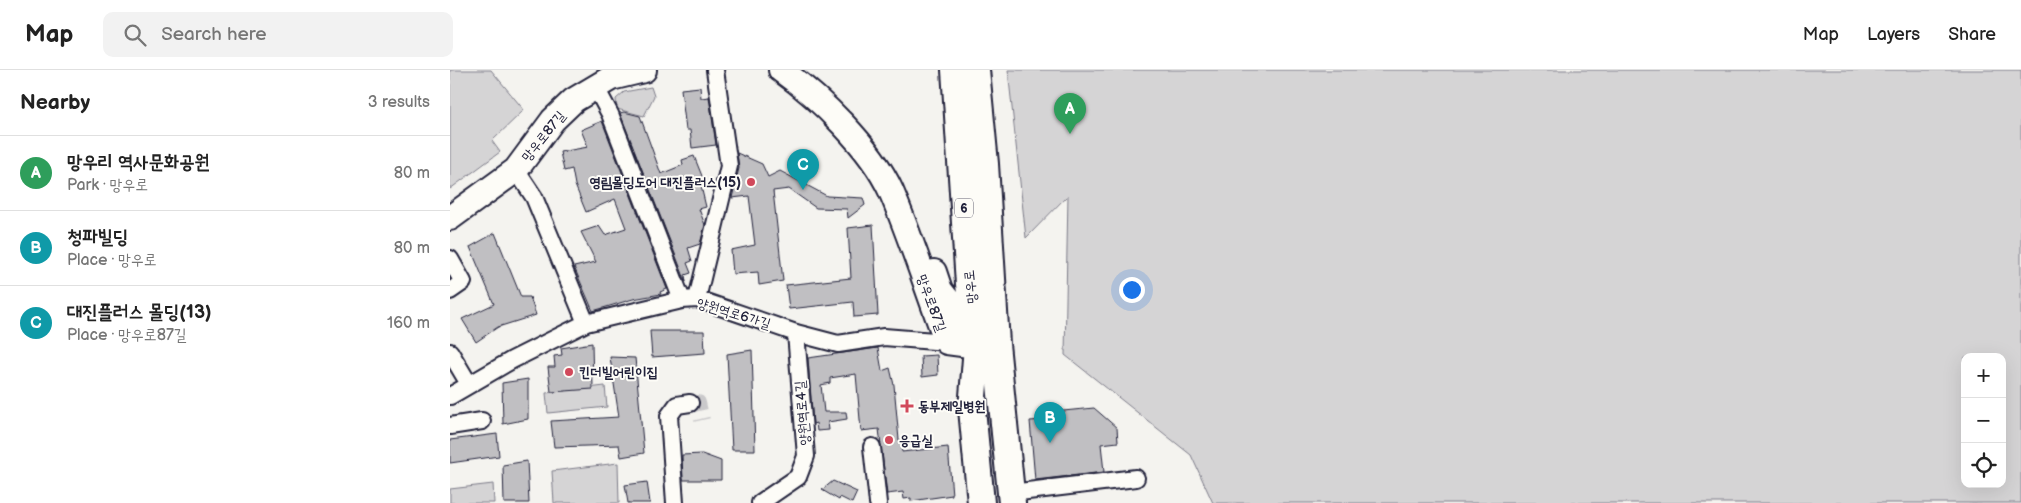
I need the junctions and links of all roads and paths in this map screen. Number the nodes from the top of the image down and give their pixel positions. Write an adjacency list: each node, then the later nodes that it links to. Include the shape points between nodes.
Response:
1 (644, 70): 7 (street, 망우로87길, via 611,78)
2 (716, 70): 12 (street, via 728,166)
3 (781, 70): 15 (street, 망우로87길, via 838,120 864,150 890,190)
4 (800, 70): 16 (street, 망우로87길, via 819,83 883,155 901,188 940,290)
5 (955, 70): 16 (main road, 망우로 / 6, via 969,284)
6 (976, 70): 16 (main road, 망우로 / 6, via 985,164)
7 (595, 86): 8 (street, 망우로87길, via 552,120); 12 (street)
8 (516, 170): 9 (street, 망우로87길); 13 (street, 망우로87길, via 534,197)
9 (450, 218)
10 (450, 259): 11 (street, via 463,282)
11 (450, 291)
12 (690, 300): 13 (street, 양원역로6가길); 14 (street, 양원역로6가길)
13 (586, 323): 18 (street, 양원역로6가길)
14 (796, 332): 15 (street, 양원역로6가길, via 838,344 884,337); 27 (street, 양원역로4길, via 806,456 798,477)
15 (946, 342): 16 (street, 망우로87길)
16 (987, 345): 25 (main road, 망우로 / 6); 29 (main road, 망우로 / 6, via 972,409)
17 (452, 360): 18 (street)
18 (469, 384): 19 (street, 양원역로6가길)
19 (450, 396)
20 (690, 403): 26 (street, via 677,405 669,416)
21 (482, 421): 22 (street)
22 (450, 426)
23 (872, 447): 28 (street)
24 (1136, 478): 25 (street, 망우로)
25 (1012, 498)
26 (675, 503)
27 (760, 503)
28 (878, 503)
29 (981, 503)

